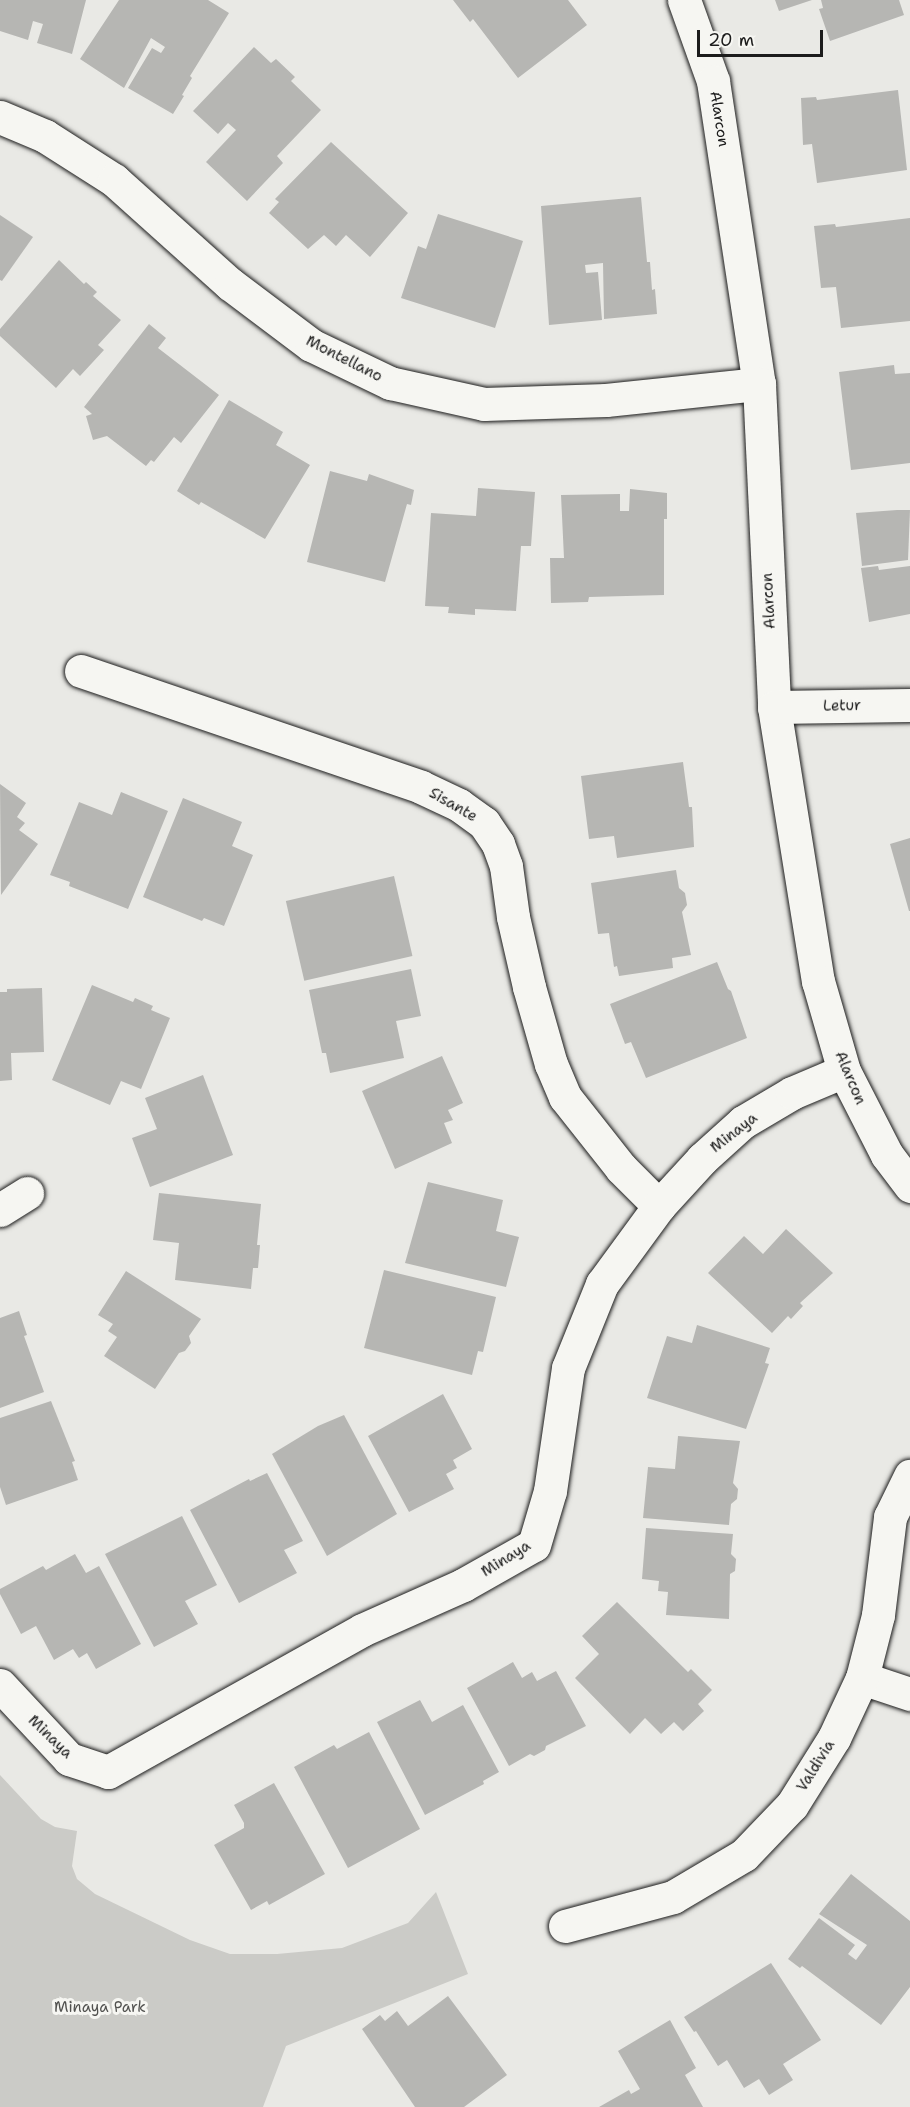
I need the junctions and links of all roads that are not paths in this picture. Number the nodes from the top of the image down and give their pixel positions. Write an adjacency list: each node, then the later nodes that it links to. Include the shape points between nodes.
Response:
1 (684, 0): 3 (street, Alarcon, via 713,81)
2 (0, 117): 3 (street, Montellano, via 45,136 114,180 230,284 311,345 390,383 484,404 606,400)
3 (759, 384): 6 (street, Alarcon)
4 (81, 671): 9 (street, Sisante, via 421,787 459,805 484,823 506,866 529,987 551,1064 565,1097 621,1168)
5 (910, 705): 6 (street, Letur)
6 (774, 707): 7 (street, Alarcon, via 818,981)
7 (844, 1071): 8 (street, Alarcon, via 887,1155); 9 (street, Minaya, via 792,1093 743,1122)
8 (910, 1186)
9 (659, 1206): 12 (street, Minaya, via 602,1284 568,1368 550,1491 534,1545 463,1585 362,1630 108,1772 69,1759)
10 (910, 1476): 11 (street, Valdivia, via 890,1517 878,1615)
11 (862, 1678): 13 (street); 14 (street, Valdivia, via 834,1738 792,1805 744,1855 673,1897)
12 (0, 1685)
13 (910, 1694)
14 (565, 1926)

